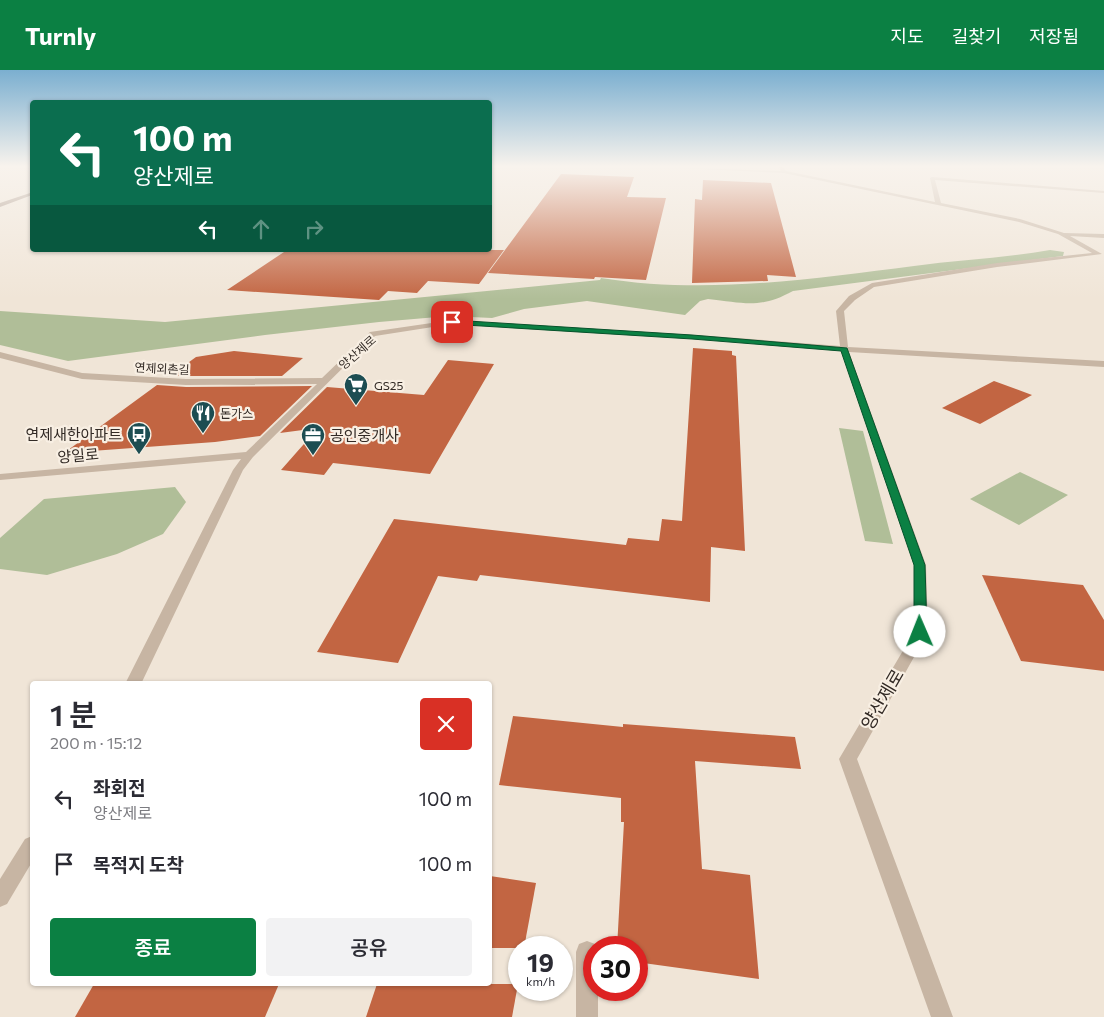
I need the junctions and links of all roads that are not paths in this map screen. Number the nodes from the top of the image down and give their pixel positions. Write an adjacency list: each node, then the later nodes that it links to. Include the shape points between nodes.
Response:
1 (975, 211): 2 (street)
2 (1060, 233): 3 (street); 4 (street)
3 (1104, 236)
4 (1101, 255): 5 (street, via 997,265 872,285 852,298 840,311)
5 (844, 349): 7 (street, 양산제로); 8 (street, 양산제로, via 452,322 373,334); 16 (street, 양산제로, via 920,565 920,632 848,759)
6 (0, 355): 8 (street, 연제외촌길, via 82,376 186,382)
7 (1104, 364)
8 (325, 381): 9 (street, 양산제로)
9 (249, 455): 10 (street, 양일로); 11 (street, 양산제로, via 230,485)
10 (0, 477)
11 (134, 681)
12 (30, 848): 13 (street)
13 (0, 897)
14 (587, 1001): 15 (street)
15 (587, 1017)
16 (942, 1017)

